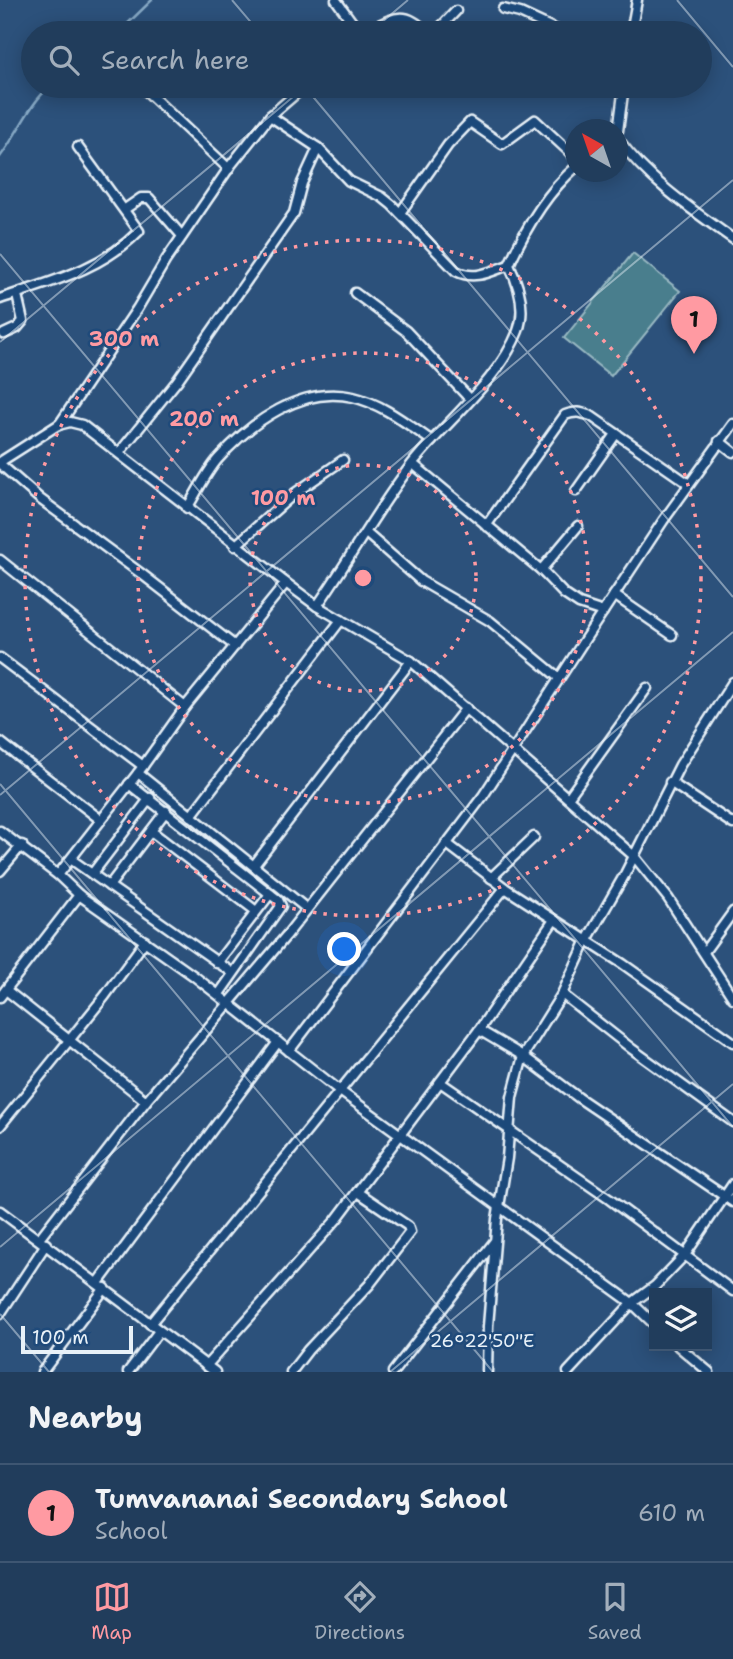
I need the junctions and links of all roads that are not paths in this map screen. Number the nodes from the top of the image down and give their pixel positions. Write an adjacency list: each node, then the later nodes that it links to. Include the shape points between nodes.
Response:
1 (336, 0): 5 (street)
2 (636, 0): 10 (street)
3 (503, 9): 9 (street)
4 (456, 11): 8 (street)
5 (352, 21)
6 (390, 21): 7 (street, via 406,17)
7 (416, 21)
8 (446, 21)
9 (538, 21)
10 (633, 21)
11 (154, 98): 20 (street)
12 (290, 98): 14 (street)
13 (622, 98): 15 (street)
14 (270, 116): 17 (street); 20 (street)
15 (620, 119)
16 (78, 147): 22 (street)
17 (318, 148): 23 (street, via 349,181 383,197); 38 (street, via 287,224 177,381)
18 (565, 148): 23 (street, via 535,120 502,144 470,122)
19 (628, 153): 25 (street, via 659,185)
20 (229, 169): 24 (street)
21 (565, 177): 26 (street, via 545,201)
22 (125, 209): 24 (street, via 149,198); 28 (street, via 140,230 121,247 96,264)
23 (400, 213): 26 (street, via 462,275 479,276)
24 (182, 236): 33 (street)
25 (733, 239)
26 (509, 265): 31 (street, via 521,299 519,330 499,365)
27 (355, 293): 31 (street, via 406,331)
28 (17, 295): 29 (street); 30 (street, via 23,321)
29 (0, 299)
30 (4, 334)
31 (470, 399): 35 (street)
32 (733, 424): 36 (street)
33 (58, 425): 38 (street, via 82,425); 40 (street)
34 (616, 434): 42 (street); 43 (street); 45 (street, via 579,411 565,415)
35 (432, 441): 41 (street); 44 (street, via 364,400 312,396 251,428 217,460)
36 (719, 441): 37 (street); 42 (street)
37 (733, 452)
38 (119, 453): 44 (street)
39 (343, 460): 48 (street, via 295,493)
40 (0, 463): 57 (street, via 40,499)
41 (413, 464): 45 (street); 47 (street)
42 (689, 484): 52 (street)
43 (576, 491)
44 (187, 509): 48 (street)
45 (486, 526): 50 (street)
46 (578, 526): 50 (street)
47 (366, 533): 53 (street); 60 (street, via 421,581 490,621)
48 (235, 546): 51 (street)
49 (0, 560): 63 (street)
50 (541, 570): 54 (street, via 573,601)
51 (286, 583): 53 (street); 57 (street)
52 (614, 595): 54 (street); 56 (street)
53 (317, 606): 55 (street)
54 (603, 612): 60 (street)
55 (341, 620): 59 (street); 73 (street)
56 (672, 635)
57 (235, 646): 63 (street)
58 (0, 658): 67 (street)
59 (411, 661): 64 (street); 83 (street)
60 (559, 678): 66 (street)
61 (732, 687): 68 (street)
62 (647, 688): 71 (street)
63 (185, 707): 67 (street)
64 (466, 708): 66 (street); 92 (street)
65 (0, 742): 74 (street)
66 (512, 751): 71 (street); 79 (street)
67 (141, 769): 69 (street); 73 (street)
68 (670, 782): 75 (street); 81 (street)
69 (130, 784): 70 (street); 74 (street)
70 (150, 798): 72 (street); 85 (street)
71 (568, 798): 81 (street)
72 (166, 811): 77 (street); 90 (street)
73 (191, 816): 83 (street)
74 (101, 820): 82 (street)
75 (733, 824)
76 (0, 831): 80 (street)
77 (151, 831): 88 (street); 93 (street)
78 (534, 837): 87 (street)
79 (446, 843): 87 (street); 110 (street)
80 (22, 845): 84 (street); 86 (street)
81 (634, 856): 96 (street); 98 (street, via 656,880)
82 (72, 860): 85 (street); 86 (street)
83 (255, 864): 92 (street)
84 (0, 871)
85 (92, 874): 88 (street)
86 (58, 875): 91 (street)
87 (491, 878): 89 (street)
88 (109, 886): 99 (street)
89 (505, 888): 95 (street); 113 (street)
90 (270, 894): 93 (street); 100 (street, via 281,905 279,911)
91 (79, 895): 97 (street); 101 (street)
92 (307, 909): 105 (street)
93 (256, 911): 99 (street)
94 (733, 912): 98 (street)
95 (554, 920): 96 (street); 106 (street)
96 (587, 940): 103 (street); 109 (street)
97 (145, 942): 102 (street); 107 (street)
98 (704, 952): 104 (street)
99 (217, 962): 100 (street)
100 (233, 973): 102 (street)
101 (3, 993): 107 (street)
102 (219, 994): 105 (street)
103 (562, 994): 111 (street); 115 (street)
104 (733, 998)
105 (230, 1003): 108 (street); 114 (street)
106 (479, 1030): 111 (street); 112 (street)
107 (70, 1041): 114 (street); 116 (street)
108 (278, 1042): 110 (street); 127 (street)
109 (733, 1042)
110 (289, 1051): 113 (street)
111 (523, 1056): 117 (street); 121 (street)
112 (440, 1082): 117 (street); 118 (street)
113 (341, 1091): 118 (street); 132 (street)
114 (146, 1101): 124 (street)
115 (733, 1122)
116 (0, 1126)
117 (509, 1131): 122 (street); 126 (street)
118 (399, 1135): 120 (street); 122 (street)
119 (733, 1184): 121 (street)
120 (358, 1192): 135 (street); 140 (street, via 408,1226 410,1232)
121 (729, 1199): 126 (street)
122 (499, 1209): 125 (street); 129 (street)
123 (0, 1211): 124 (street)
124 (42, 1242): 127 (street); 130 (street)
125 (494, 1242): 136 (street); 141 (street)
126 (685, 1255): 128 (street); 129 (street)
127 (101, 1286): 132 (street); 137 (street)
128 (733, 1292)
129 (632, 1303): 131 (street); 143 (street)
130 (0, 1314)
131 (649, 1319)
132 (150, 1324): 133 (street)
133 (159, 1331): 135 (street); 138 (street)
134 (684, 1351): 144 (street)
135 (205, 1366): 139 (street)
136 (488, 1368): 142 (street)
137 (42, 1372)
138 (128, 1372)
139 (215, 1372)
140 (291, 1372)
141 (393, 1372)
142 (482, 1372)
143 (568, 1372)
144 (709, 1372)

